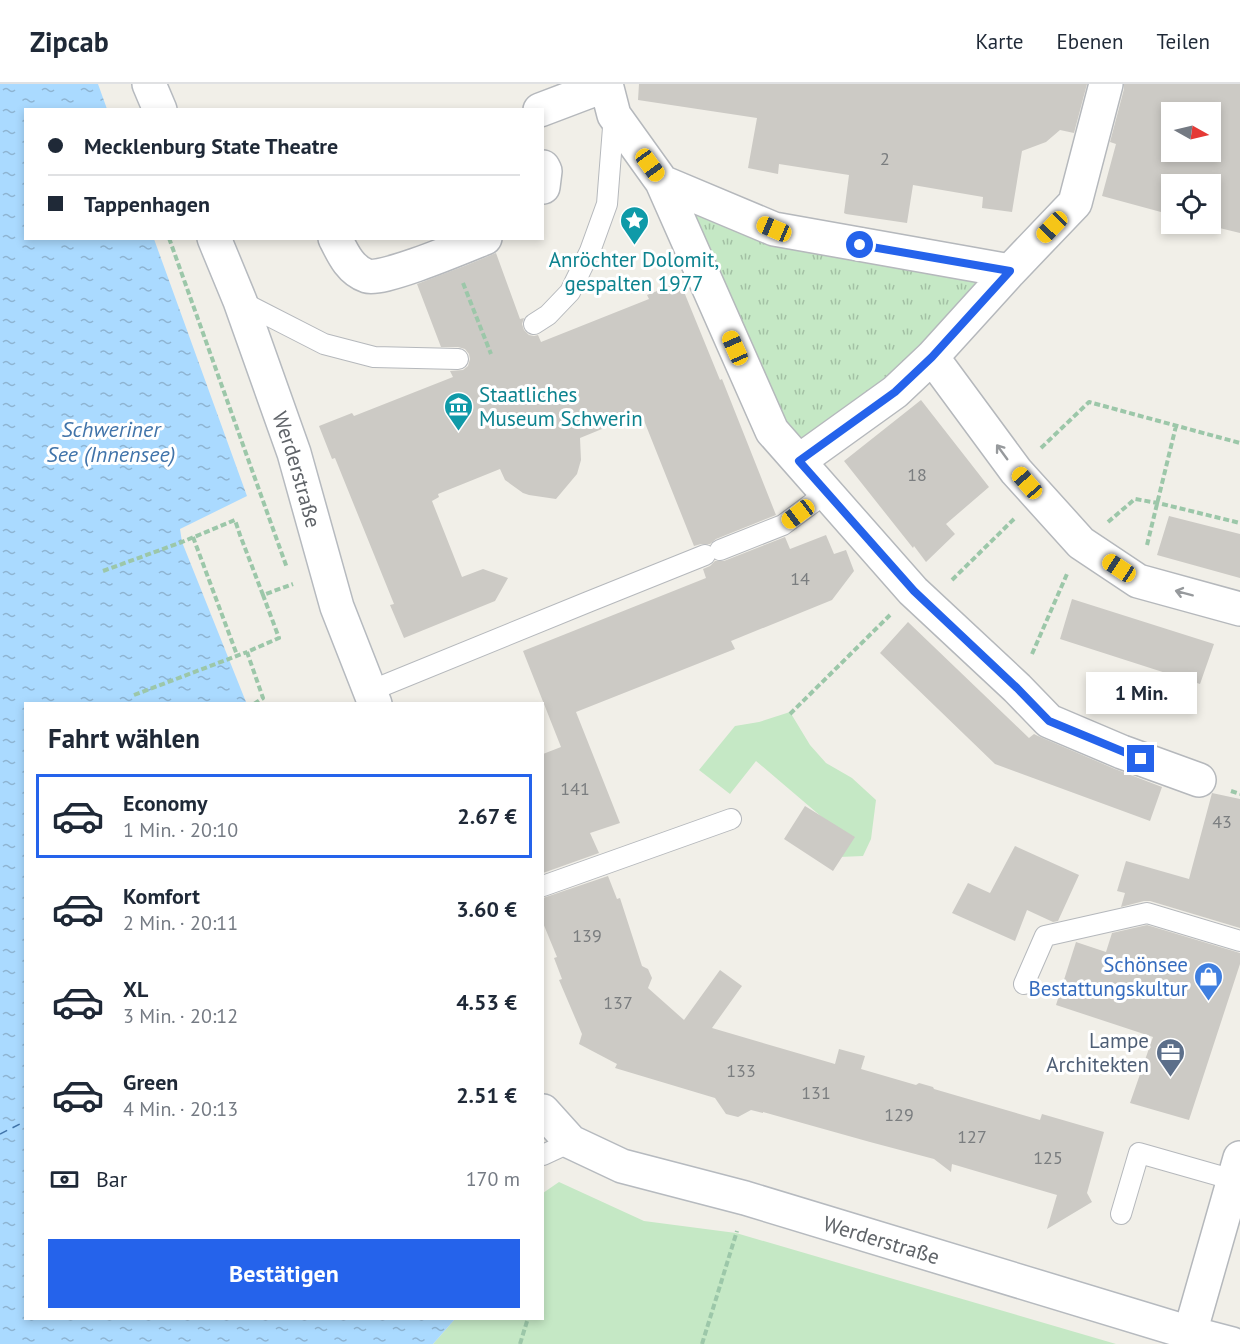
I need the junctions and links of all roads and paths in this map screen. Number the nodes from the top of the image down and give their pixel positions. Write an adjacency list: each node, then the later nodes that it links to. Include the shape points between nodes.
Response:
1 (149, 84): 4 (street)
2 (1106, 84): 12 (street, via 1076,203)
3 (609, 94): 5 (street); 6 (street); 14 (lane, via 608,204 570,292)
4 (159, 108)
5 (544, 109)
6 (662, 182): 12 (street, via 774,229); 20 (street, via 772,431)
7 (170, 240): 29 (path)
8 (216, 240): 13 (street, Werderstraße)
9 (336, 240): 11 (street, via 349,265 368,277 388,275)
10 (480, 240): 11 (street)
11 (451, 252): 15 (path)
12 (1010, 271): 16 (street)
13 (240, 301): 17 (lane, via 324,344 374,357); 39 (street, Werderstraße, via 294,453 337,607)
14 (534, 324)
15 (491, 354)
16 (932, 357): 20 (street, via 895,392); 21 (street, one-way to 16)
17 (458, 359)
18 (1176, 426): 19 (path); 21 (path, via 1089,402); 24 (path)
19 (1240, 443)
20 (799, 461): 22 (street)
21 (1016, 471): 23 (street)
22 (826, 493): 33 (street); 39 (lane, via 783,525 577,606)
23 (1037, 496): 27 (street); 33 (path)
24 (1158, 503): 25 (path); 27 (path, via 1135,499); 30 (path)
25 (1240, 523)
26 (193, 537): 28 (path); 32 (path, via 235,520); 36 (path)
27 (1081, 543): 30 (street); 37 (path)
28 (103, 571)
29 (289, 573)
30 (1138, 581): 34 (street, one-way to 30)
31 (297, 594): 32 (path, via 293,584)
32 (263, 595): 35 (path, via 279,638)
33 (921, 597): 37 (street); 41 (path)
34 (1240, 609)
35 (247, 652): 36 (path); 40 (path, via 263,698)
36 (237, 655): 38 (path)
37 (1017, 688): 42 (street, via 1049,721)
38 (134, 695)
39 (373, 697)
40 (257, 702)
41 (790, 714)
42 (1199, 780)
43 (731, 819): 44 (lane)
44 (544, 886)
45 (1240, 941): 46 (lane, via 1147,913 1045,936)
46 (1024, 984)
47 (544, 1114): 48 (street, Werderstraße)
48 (557, 1148): 50 (street, Werderstraße)
49 (1237, 1169): 51 (lane, via 1139,1153); 53 (street)
50 (745, 1198): 53 (street, Werderstraße); 55 (path)
51 (1121, 1214)
52 (527, 1320): 54 (path)
53 (1190, 1333): 56 (street, Werderstraße)
54 (520, 1344)
55 (702, 1344)
56 (1232, 1344)

